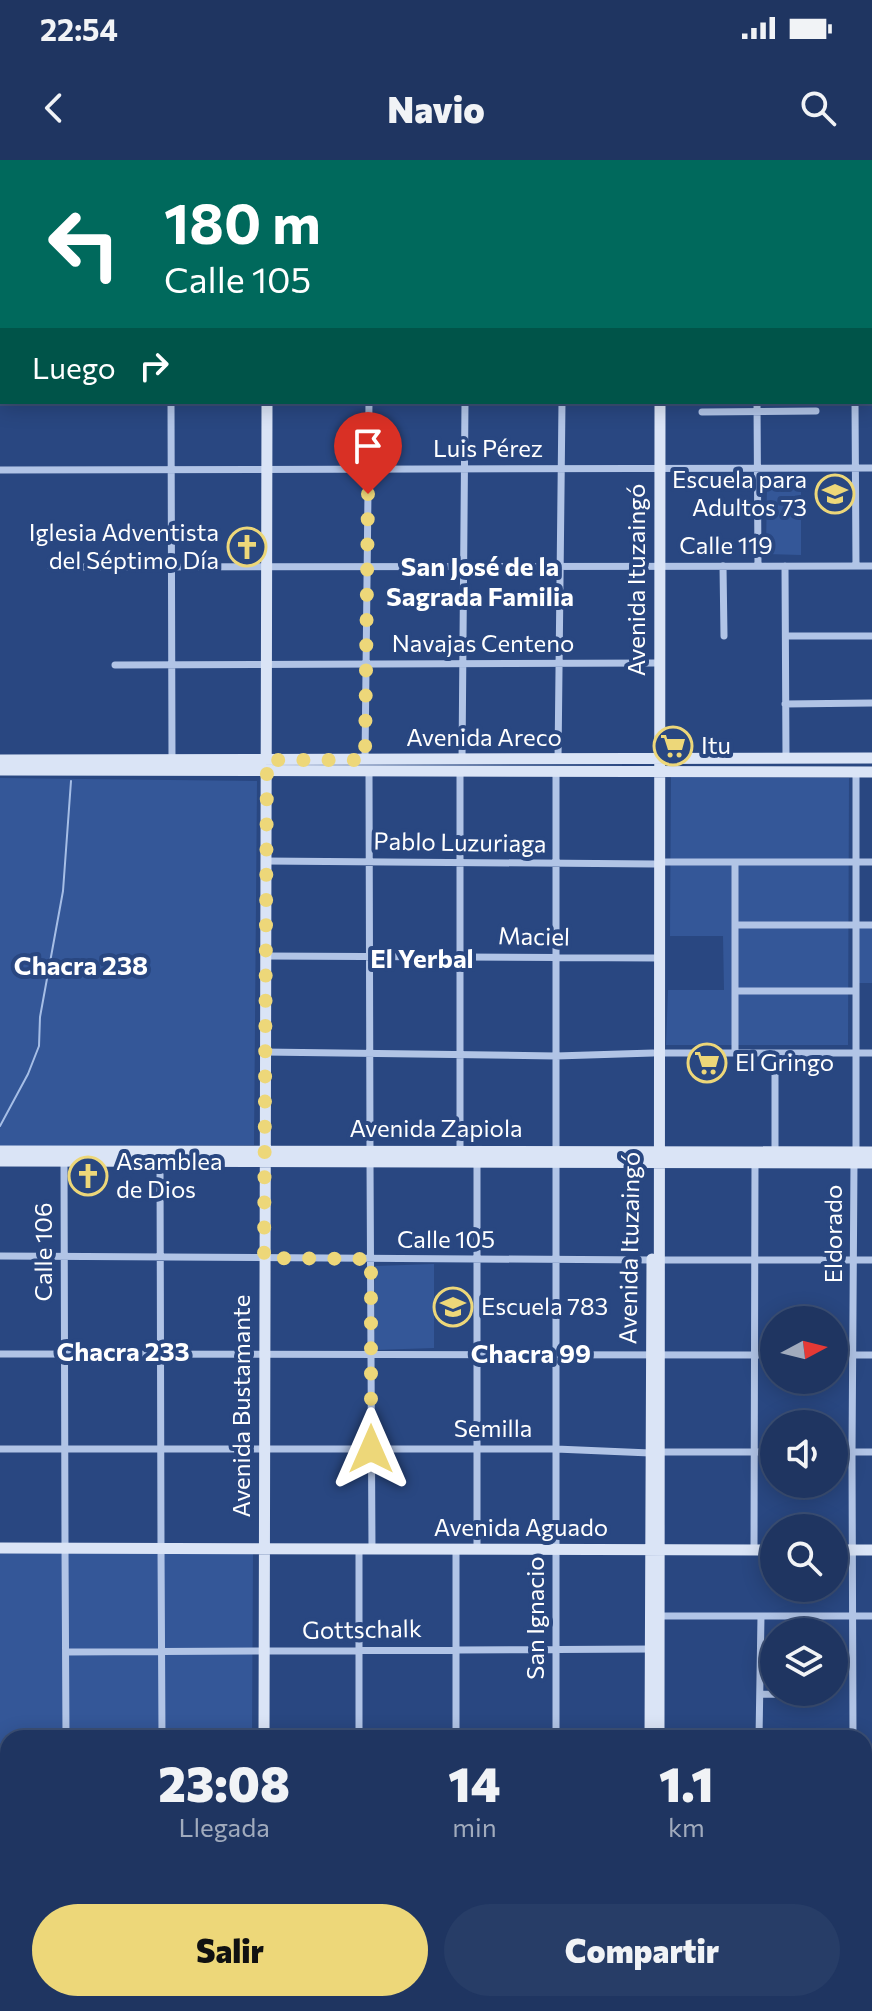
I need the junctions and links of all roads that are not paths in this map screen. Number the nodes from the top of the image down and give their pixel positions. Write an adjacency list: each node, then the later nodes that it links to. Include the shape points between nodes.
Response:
1 (171, 404): 19 (street)
2 (267, 404): 20 (main road, Avenida Bustamante)
3 (369, 404): 21 (street)
4 (465, 404): 14 (street)
5 (562, 404): 15 (street, San Ignacio)
6 (660, 404): 12 (main road, Avenida Ituzaingó)
7 (757, 404): 11 (street)
8 (855, 404): 17 (street)
9 (816, 411): 11 (street)
10 (702, 412): 11 (street)
11 (757, 412): 16 (street)
12 (660, 468): 15 (street, Luis Pérez); 16 (street, Luis Pérez); 26 (main road, Avenida Ituzaingó)
13 (872, 468): 17 (street, Luis Pérez)
14 (466, 469): 15 (street, Luis Pérez); 21 (street, Luis Pérez); 24 (street)
15 (561, 469): 25 (street, San Ignacio)
16 (758, 469): 17 (street, Luis Pérez); 23 (street)
17 (855, 469): 30 (street)
18 (0, 470): 19 (street, Luis Pérez)
19 (171, 470): 20 (street, Luis Pérez); 33 (street)
20 (267, 470): 21 (street, Luis Pérez); 34 (main road, Avenida Bustamante)
21 (369, 470): 35 (street)
22 (699, 508): 23 (street)
23 (758, 508): 28 (street)
24 (463, 566): 25 (street, Calle 119); 35 (street, Calle 119); 42 (street)
25 (560, 566): 26 (street, Calle 119); 39 (street, San Ignacio)
26 (659, 566): 27 (street, Calle 119); 40 (main road, Avenida Ituzaingó)
27 (723, 566): 28 (street, Calle 119); 36 (street)
28 (758, 566): 29 (street, Calle 119)
29 (785, 566): 30 (street, Calle 119); 37 (street)
30 (856, 566): 31 (street, Calle 119)
31 (872, 566)
32 (51, 567): 33 (street, Calle 119)
33 (171, 567): 34 (street, Calle 119); 44 (street)
34 (267, 567): 35 (street, Calle 119); 45 (main road, Avenida Bustamante)
35 (368, 567): 41 (street)
36 (724, 636)
37 (786, 636): 38 (street); 47 (street)
38 (872, 636)
39 (559, 663): 40 (street, Navajas Centeno); 42 (street, Navajas Centeno); 55 (street, San Ignacio)
40 (659, 663): 56 (main road, Avenida Ituzaingó)
41 (366, 664): 42 (street, Navajas Centeno); 45 (street, Navajas Centeno); 53 (street)
42 (462, 664): 54 (street)
43 (115, 665): 44 (street, Navajas Centeno)
44 (172, 665): 45 (street, Navajas Centeno); 51 (street)
45 (267, 665): 52 (main road, Avenida Bustamante)
46 (872, 703): 47 (street)
47 (785, 704): 48 (street)
48 (786, 758): 49 (main road, Avenida Areco); 56 (main road, Avenida Areco)
49 (872, 758)
50 (0, 760): 51 (main road, Avenida Areco)
51 (172, 760): 52 (main road, Avenida Areco)
52 (267, 765): 53 (main road, Avenida Areco); 57 (main road, Avenida Areco); 60 (main road, Avenida Bustamante)
53 (367, 766): 54 (main road, Avenida Areco); 61 (street)
54 (461, 766): 55 (main road, Avenida Areco); 62 (street)
55 (557, 766): 56 (main road, Avenida Areco); 67 (street, San Ignacio)
56 (658, 767): 58 (main road, Avenida Areco); 66 (main road, Avenida Ituzaingó)
57 (0, 770)
58 (856, 772): 59 (main road, Avenida Areco); 64 (street, Eldorado)
59 (872, 772)
60 (265, 861): 61 (street, Pablo Luzuriaga); 72 (main road, Avenida Bustamante)
61 (369, 862): 62 (street, Pablo Luzuriaga); 71 (street)
62 (460, 862): 67 (street, Pablo Luzuriaga); 73 (street)
63 (735, 862): 64 (street, Pablo Luzuriaga); 66 (street, Pablo Luzuriaga); 68 (street)
64 (856, 862): 65 (street, Pablo Luzuriaga); 69 (street, Eldorado)
65 (872, 862)
66 (657, 863): 67 (street, Pablo Luzuriaga); 75 (main road, Avenida Ituzaingó)
67 (556, 864): 74 (street, San Ignacio)
68 (735, 925): 69 (street); 76 (street)
69 (856, 925): 70 (street); 77 (street, Eldorado)
70 (872, 925)
71 (370, 955): 72 (street, Maciel); 73 (street, Maciel); 79 (street)
72 (265, 956): 78 (main road, Avenida Bustamante)
73 (460, 956): 74 (street, Maciel); 85 (street)
74 (556, 958): 75 (street, Maciel); 86 (street, San Ignacio)
75 (657, 958): 80 (main road, Avenida Ituzaingó)
76 (735, 991): 77 (street); 81 (street)
77 (856, 991): 83 (street, Eldorado)
78 (264, 1052): 79 (street); 92 (main road, Avenida Bustamante)
79 (370, 1053): 85 (street); 93 (street)
80 (656, 1053): 81 (street); 86 (street); 95 (main road, Avenida Ituzaingó)
81 (735, 1053): 82 (street)
82 (775, 1053): 83 (street); 89 (street)
83 (856, 1053): 84 (street); 96 (street, Eldorado)
84 (872, 1053)
85 (460, 1054): 86 (street); 87 (street)
86 (556, 1056): 94 (street, San Ignacio)
87 (460, 1150): 93 (main road, Avenida Zapiola); 94 (main road, Avenida Zapiola)
88 (0, 1151): 91 (main road, Avenida Zapiola)
89 (775, 1151): 95 (main road, Avenida Zapiola); 96 (main road, Avenida Zapiola)
90 (872, 1152): 96 (main road, Avenida Zapiola)
91 (64, 1156): 92 (main road, Avenida Zapiola); 97 (main road, Avenida Zapiola); 99 (main road, Avenida Zapiola); 103 (street, Calle 106)
92 (264, 1156): 93 (main road, Avenida Zapiola); 99 (main road, Avenida Zapiola); 105 (main road, Avenida Bustamante)
93 (370, 1156): 98 (main road, Avenida Zapiola); 106 (street)
94 (556, 1156): 95 (main road, Avenida Zapiola); 98 (main road, Avenida Zapiola); 109 (street, San Ignacio)
95 (656, 1156): 100 (main road, Avenida Zapiola); 110 (main road, Avenida Ituzaingó)
96 (855, 1157): 100 (main road, Avenida Zapiola); 101 (main road, Avenida Zapiola); 111 (street, Eldorado)
97 (0, 1161)
98 (477, 1161): 108 (street)
99 (160, 1162): 104 (street)
100 (755, 1162): 107 (street)
101 (872, 1163)
102 (0, 1256): 103 (street, Calle 105)
103 (64, 1257): 104 (street, Calle 105); 114 (street, Calle 106)
104 (161, 1258): 105 (street, Calle 105); 115 (street)
105 (264, 1258): 106 (street, Calle 105); 116 (main road, Avenida Bustamante)
106 (371, 1259): 108 (street, Calle 105); 117 (street)
107 (755, 1259): 110 (street, Calle 105); 111 (street, Calle 105); 121 (street)
108 (477, 1260): 109 (street, Calle 105); 118 (street)
109 (556, 1260): 110 (street, Calle 105); 119 (street, San Ignacio)
110 (656, 1260): 120 (main road, Avenida Ituzaingó)
111 (853, 1260): 112 (street, Calle 105); 124 (street, Eldorado)
112 (872, 1260)
113 (0, 1354): 114 (street)
114 (63, 1354): 115 (street); 127 (street, Calle 106)
115 (161, 1354): 116 (street); 128 (street)
116 (264, 1355): 117 (street); 129 (main road, Avenida Bustamante)
117 (371, 1355): 118 (street); 130 (street)
118 (477, 1355): 119 (street); 131 (street)
119 (556, 1355): 120 (street); 132 (street, San Ignacio)
120 (655, 1355): 121 (street); 133 (main road, Avenida Ituzaingó)
121 (755, 1355): 122 (street); 134 (street)
122 (760, 1355)
123 (848, 1355): 124 (street)
124 (853, 1355): 125 (street); 138 (street, Eldorado)
125 (872, 1355)
126 (0, 1449): 127 (street, Semilla)
127 (63, 1449): 128 (street, Semilla); 140 (street, Calle 106)
128 (161, 1449): 129 (street, Semilla); 141 (street)
129 (264, 1449): 130 (street, Semilla); 142 (main road, Avenida Bustamante)
130 (371, 1449): 131 (street, Semilla); 144 (street)
131 (477, 1449): 132 (street, Semilla); 146 (street)
132 (556, 1449): 133 (street, Semilla); 143 (street, San Ignacio)
133 (655, 1452): 134 (street, Semilla); 147 (main road, Avenida Ituzaingó)
134 (755, 1452): 135 (street, Semilla); 148 (street)
135 (760, 1452)
136 (872, 1452): 138 (street)
137 (848, 1453): 138 (street)
138 (852, 1453): 151 (street, Eldorado)
139 (0, 1546): 140 (main road, Avenida Aguado)
140 (65, 1546): 141 (main road, Avenida Aguado); 161 (street, Calle 106)
141 (161, 1546): 142 (main road, Avenida Aguado); 162 (street)
142 (265, 1547): 144 (main road, Avenida Aguado); 163 (main road, Avenida Bustamante)
143 (556, 1549): 146 (main road, Avenida Aguado); 147 (main road, Avenida Aguado); 158 (street, San Ignacio)
144 (365, 1550): 145 (main road, Avenida Aguado); 157 (street)
145 (456, 1550): 146 (main road, Avenida Aguado); 159 (street)
146 (477, 1550)
147 (655, 1550): 148 (main road, Avenida Aguado); 153 (main road, Avenida Ituzaingó); 160 (main road, Avenida Ituzaingó)
148 (754, 1550): 149 (main road, Avenida Aguado)
149 (760, 1550)
150 (848, 1550): 151 (main road)
151 (853, 1550): 152 (main road); 155 (street, Eldorado)
152 (872, 1550)
153 (659, 1616): 154 (street); 160 (main road, Avenida Ituzaingó)
154 (761, 1616): 155 (street)
155 (854, 1616): 156 (street); 174 (street, Eldorado)
156 (872, 1616)
157 (359, 1648): 159 (street, Gottschalk); 163 (street, Gottschalk); 168 (street)
158 (556, 1648): 159 (street, Gottschalk); 160 (street, Gottschalk); 170 (street, San Ignacio)
159 (456, 1649): 169 (street)
160 (655, 1649): 171 (main road, Avenida Ituzaingó); 172 (main road, Avenida Ituzaingó)
161 (66, 1652): 162 (street, Gottschalk); 165 (street, Calle 106)
162 (161, 1652): 163 (street, Gottschalk); 166 (street)
163 (263, 1652): 167 (main road, Avenida Bustamante)
164 (760, 1694): 173 (street)
165 (66, 1730)
166 (162, 1730)
167 (264, 1730)
168 (359, 1730)
169 (456, 1730)
170 (556, 1730)
171 (650, 1730)
172 (659, 1730)
173 (759, 1730)
174 (853, 1730)

